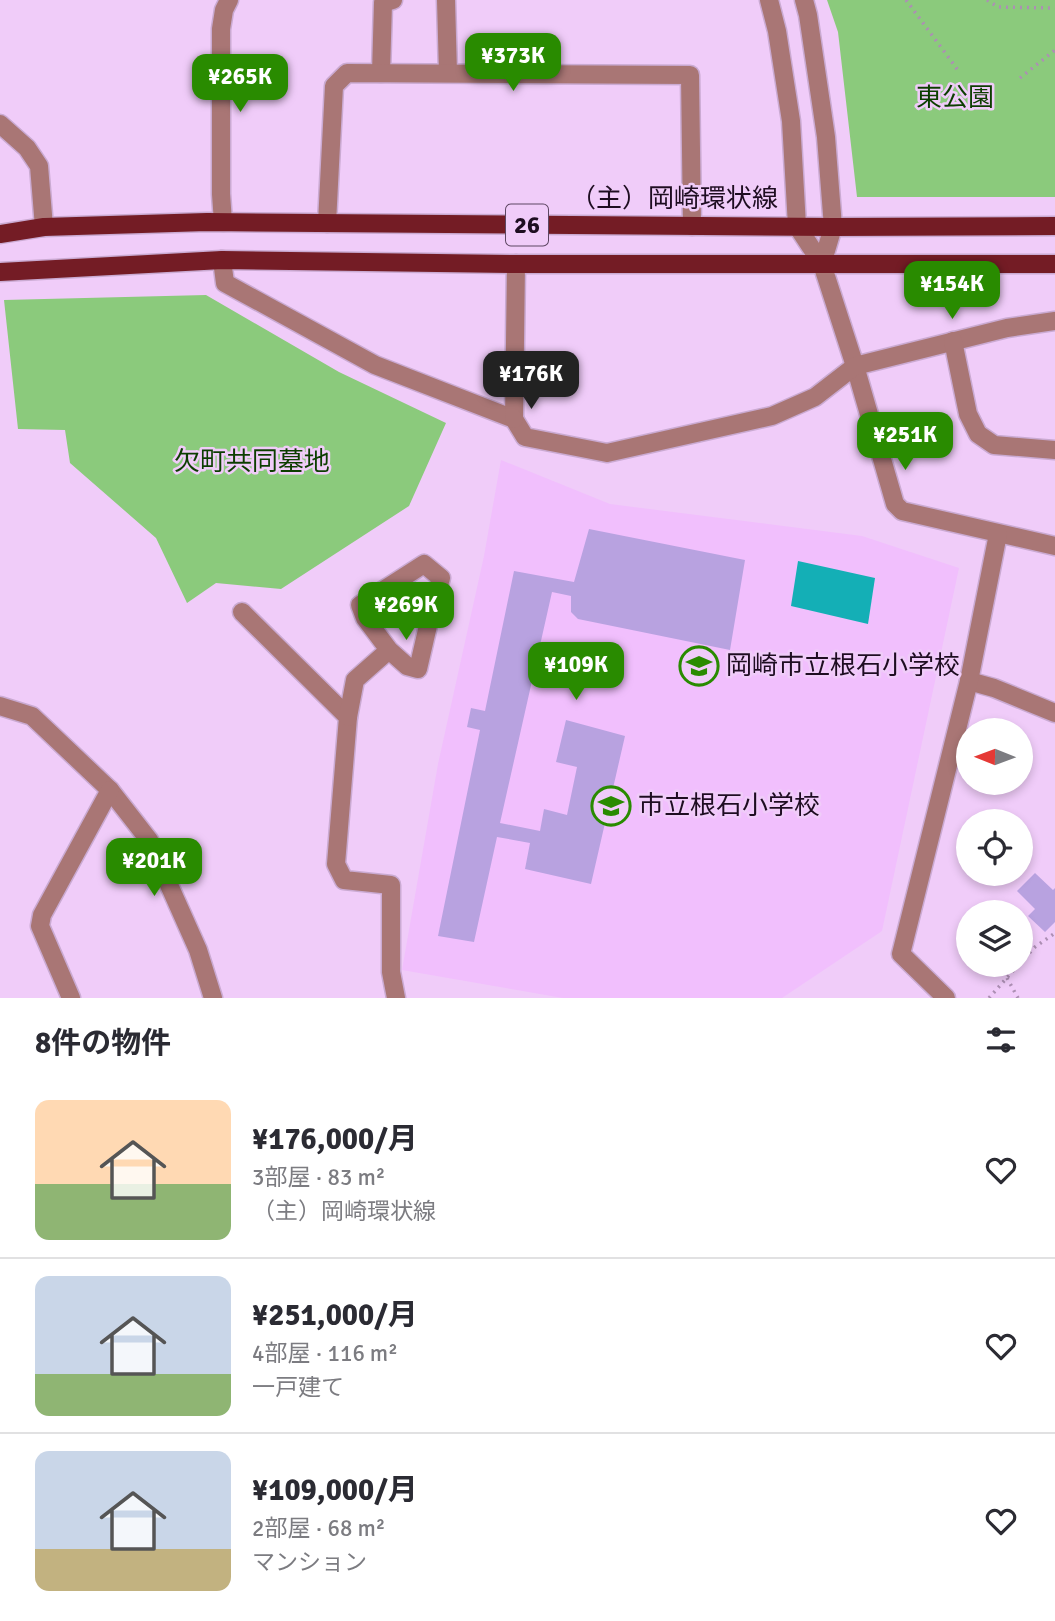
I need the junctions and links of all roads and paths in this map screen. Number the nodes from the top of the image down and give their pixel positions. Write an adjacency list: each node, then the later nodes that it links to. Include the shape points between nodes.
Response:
1 (229, 0): 15 (street, via 220,29)
2 (393, 0): 10 (street, via 383,3)
3 (446, 0): 11 (street)
4 (769, 0): 18 (street, via 791,121)
5 (804, 0): 20 (street, via 826,137)
6 (906, 0): 12 (path)
7 (987, 0): 8 (path, via 998,7)
8 (1055, 8)
9 (1055, 50): 13 (path)
10 (381, 73): 11 (street); 16 (street, via 347,73 334,86)
11 (448, 73): 17 (street, via 690,75)
12 (960, 73)
13 (1020, 78)
14 (0, 124): 21 (street, via 39,166)
15 (223, 222): 16 (main road, （主）岡崎環状線 / 26); 21 (main road, （主）岡崎環状線 / 26)
16 (327, 223): 17 (main road, （主）岡崎環状線 / 26)
17 (692, 226): 18 (main road, （主）岡崎環状線 / 26)
18 (797, 226): 20 (main road, （主）岡崎環状線 / 26); 25 (street)
19 (1055, 226): 20 (main road, （主）岡崎環状線 / 26)
20 (833, 227): 25 (street)
21 (44, 228): 22 (main road, （主）岡崎環状線 / 26)
22 (0, 234)
23 (222, 260): 24 (main road, 26); 27 (main road, 26); 31 (street, via 225,283 375,365)
24 (516, 264): 25 (main road, 26); 31 (street)
25 (821, 264): 26 (main road, 26); 30 (street)
26 (1055, 264)
27 (0, 272)
28 (1055, 321): 29 (street)
29 (953, 341): 30 (street); 32 (street, via 968,414 978,434 994,445)
30 (855, 366): 31 (street, via 815,397 772,416 607,453 525,437); 33 (street, via 895,504 902,511)
31 (514, 419)
32 (1055, 450)
33 (998, 534): 34 (street); 37 (street)
34 (1055, 544)
35 (242, 612): 40 (street)
36 (389, 650): 36 (street, via 360,606 424,564 441,578 418,669 407,666); 40 (street, via 355,680)
37 (969, 681): 39 (street); 48 (street, via 901,954)
38 (0, 706): 41 (street, via 32,716)
39 (1055, 713)
40 (348, 717): 47 (street, via 336,864 344,880 391,885 391,972)
41 (110, 790): 45 (street, via 42,915 40,926); 46 (street, via 149,840 198,950)
42 (1055, 933): 43 (path)
43 (1033, 949)
44 (1007, 978): 49 (path); 50 (path)
45 (72, 998)
46 (213, 998)
47 (396, 998)
48 (946, 998)
49 (989, 998)
50 (1018, 998)

